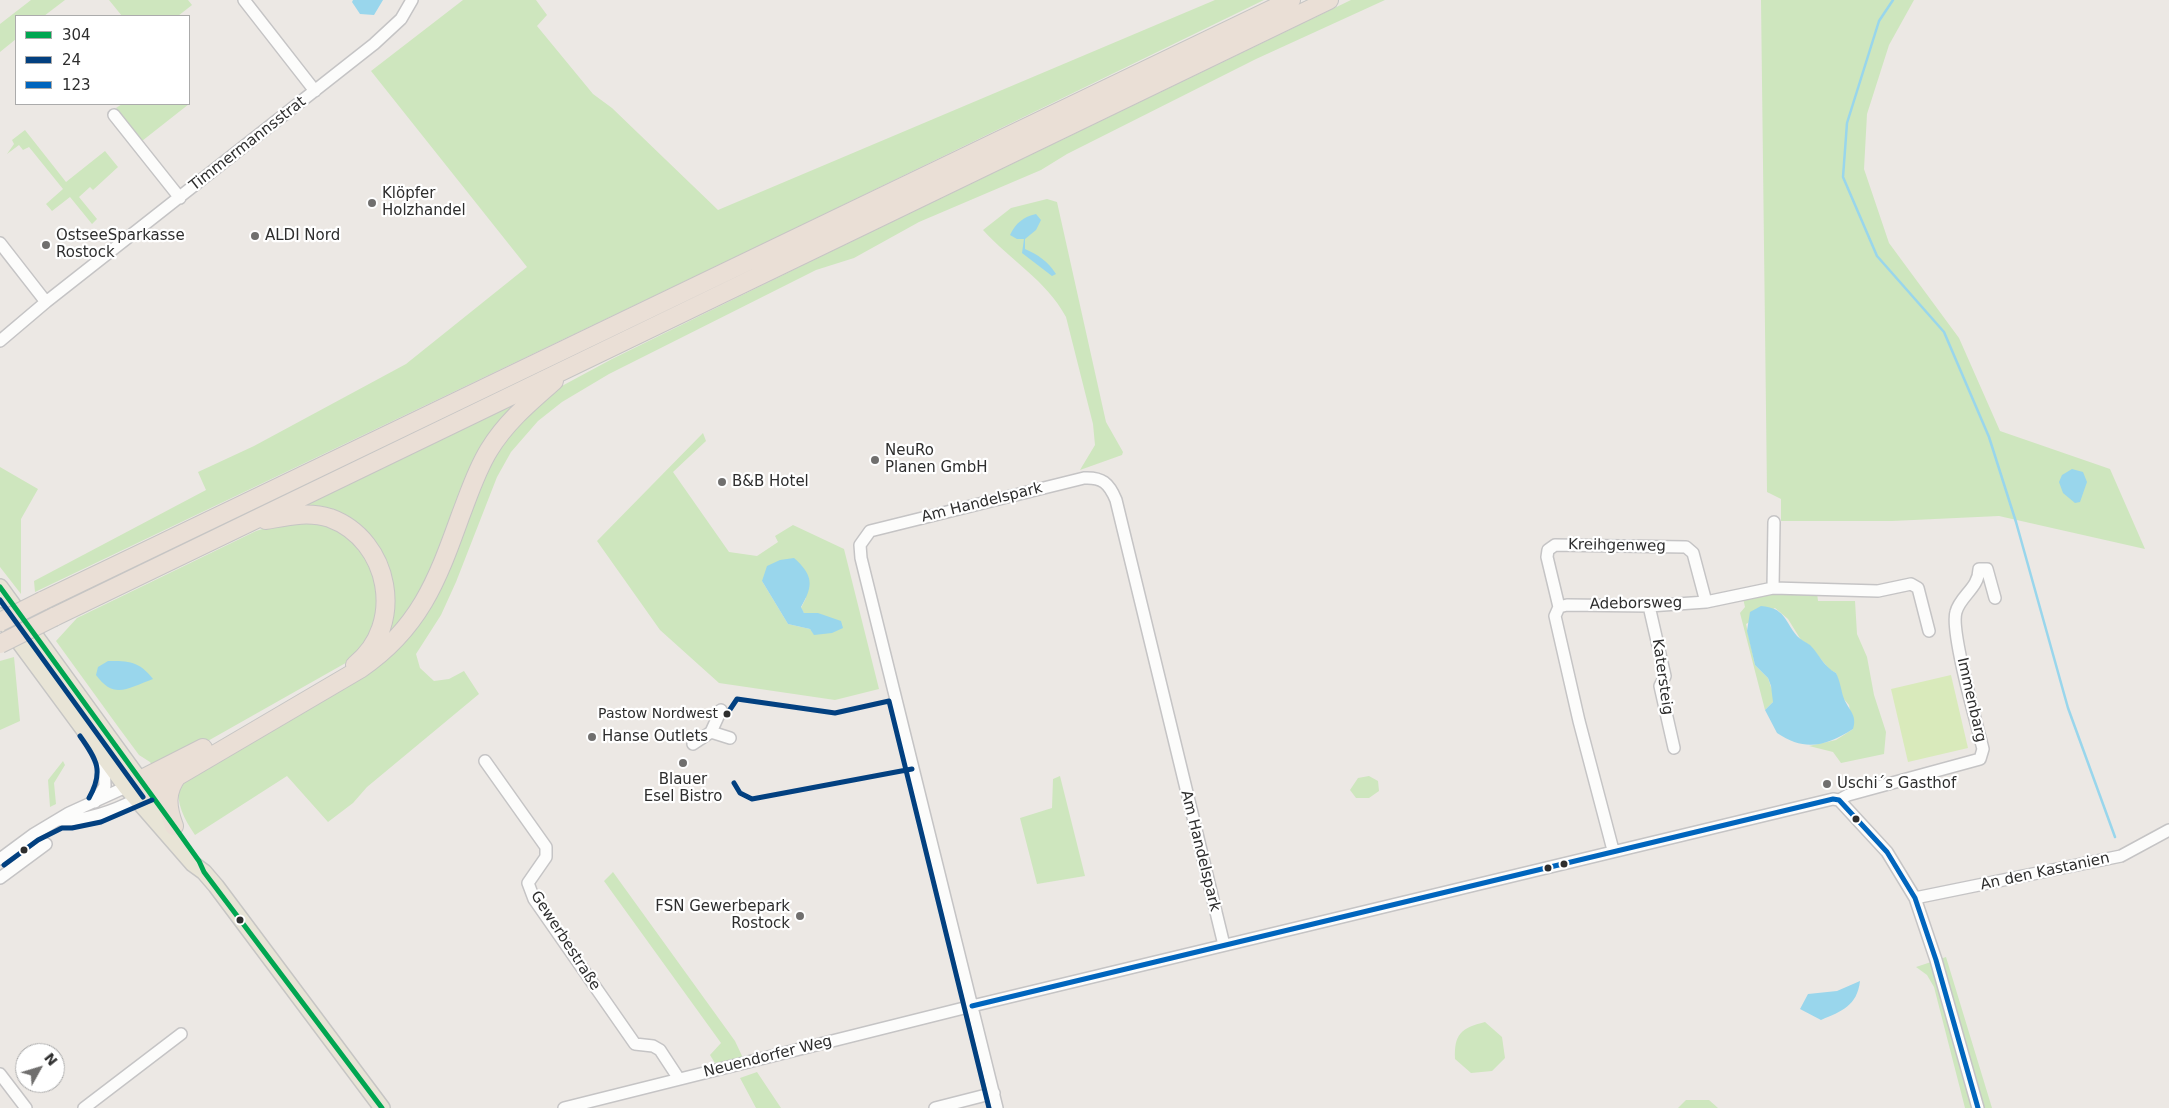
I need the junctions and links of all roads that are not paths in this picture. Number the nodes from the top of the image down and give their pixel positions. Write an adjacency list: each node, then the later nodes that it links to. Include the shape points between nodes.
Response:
1 (244, 0): 5 (street, Timmermannsstrat)
2 (412, 0): 5 (street, Timmermannsstrat, via 394,27)
3 (1291, 0): 21 (highway, bridge)
4 (1329, 0): 11 (highway)
5 (316, 91): 7 (street, Timmermannsstrat)
6 (114, 115): 7 (street, Timmermannsstrat)
7 (180, 198): 9 (street, Timmermannsstrat)
8 (0, 243): 9 (street)
9 (46, 302): 10 (street, Timmermannsstrat)
10 (0, 341)
11 (569, 367): 13 (highway); 31 (highway, via 511,421 489,451 428,596 410,625 390,647 360,669)
12 (1774, 522): 15 (street)
13 (244, 524): 23 (highway, bridge); 32 (highway, via 313,514 330,518 356,533 376,557 385,584 386,601 380,629 362,660 354,666 225,737)
14 (0, 587): 32 (main road)
15 (1773, 588): 17 (street, Adeborsweg); 22 (street, Adeborsweg, via 1878,591 1911,584 1918,588)
16 (1995, 598): 33 (street, Immenbarg, via 1988,569 1979,569 1979,578 1955,612 1957,642 1983,749 1980,759)
17 (1706, 602): 18 (street, Adeborsweg); 19 (street, Kreihgenweg, via 1693,553 1686,547 1555,545 1548,550 1547,557)
18 (1649, 606): 19 (street, Adeborsweg); 28 (street, Katersteig, via 1665,676 1660,686)
19 (1559, 607): 39 (street, via 1554,616)
20 (0, 616): 29 (main road)
21 (0, 622)
22 (1928, 631)
23 (0, 644)
24 (721, 710): 25 (street)
25 (710, 732): 26 (street); 27 (street)
26 (730, 738)
27 (694, 744)
28 (1674, 748)
29 (104, 757): 32 (main road); 34 (street, via 105,786)
30 (485, 761): 48 (street, Gewerbestraße, via 546,847 546,858 528,883 534,899 634,1044 660,1050)
31 (178, 775): 32 (highway); 36 (highway, via 167,800)
32 (138, 790): 34 (street); 35 (street, via 98,815); 36 (main road); 41 (main road, via 193,864)
33 (1839, 800): 39 (street, Neuendorfer Weg, via 1826,799); 43 (street, via 1886,852)
34 (95, 802): 35 (street)
35 (60, 820): 40 (street)
36 (174, 826): 41 (main road)
37 (2169, 830): 43 (street, An den Kastanien, via 2121,856)
38 (46, 844): 42 (street)
39 (1613, 850): 44 (street, Neuendorfer Weg)
40 (0, 859)
41 (204, 872): 50 (main road)
42 (0, 878)
43 (1916, 898): 56 (street)
44 (1224, 946): 45 (street, Neuendorfer Weg); 45 (street, Am Handelspark, via 1116,500 1106,482 1084,478 870,531 860,545)
45 (972, 1006): 48 (street, Neuendorfer Weg); 49 (street)
46 (181, 1034): 52 (street)
47 (0, 1074): 51 (street)
48 (679, 1079): 53 (street, Neuendorfer Weg)
49 (994, 1093): 54 (street); 55 (street)
50 (378, 1107)
51 (26, 1108)
52 (84, 1108)
53 (564, 1108)
54 (935, 1108)
55 (998, 1108)
56 (1978, 1108)

